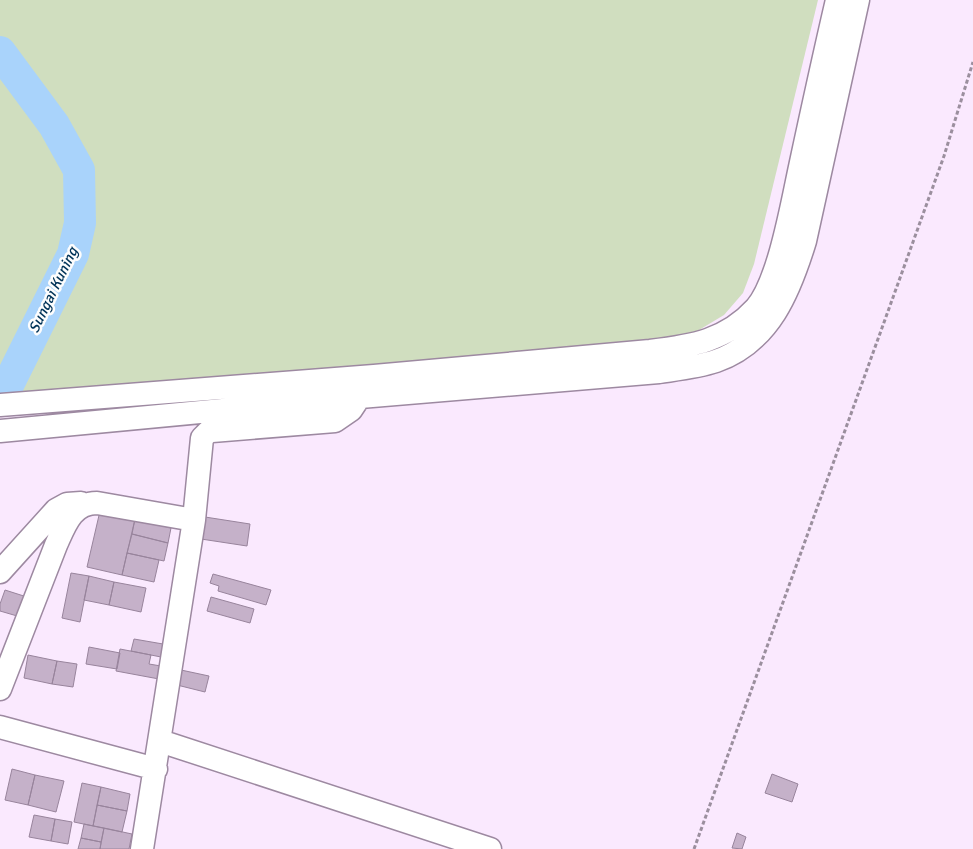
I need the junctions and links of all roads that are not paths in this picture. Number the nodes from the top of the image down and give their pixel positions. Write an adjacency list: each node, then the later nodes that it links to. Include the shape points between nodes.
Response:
1 (837, 0): 3 (street, via 778,259 768,287 756,307 742,321 724,334 682,347)
2 (858, 0): 4 (street, via 805,241 785,297 774,316 746,344 718,360 650,373)
3 (374, 376): 4 (street); 5 (street)
4 (360, 397): 6 (street); 8 (street, via 348,414 335,421 208,432 201,444)
5 (5, 404)
6 (3, 430)
7 (87, 503): 8 (street); 9 (street, via 67,504 56,510); 10 (street, via 78,508 62,530)
8 (194, 520): 12 (street)
9 (0, 572)
10 (0, 689)
11 (0, 727): 13 (street)
12 (160, 741): 13 (street); 15 (street)
13 (156, 769): 14 (street)
14 (142, 849)
15 (490, 849)

